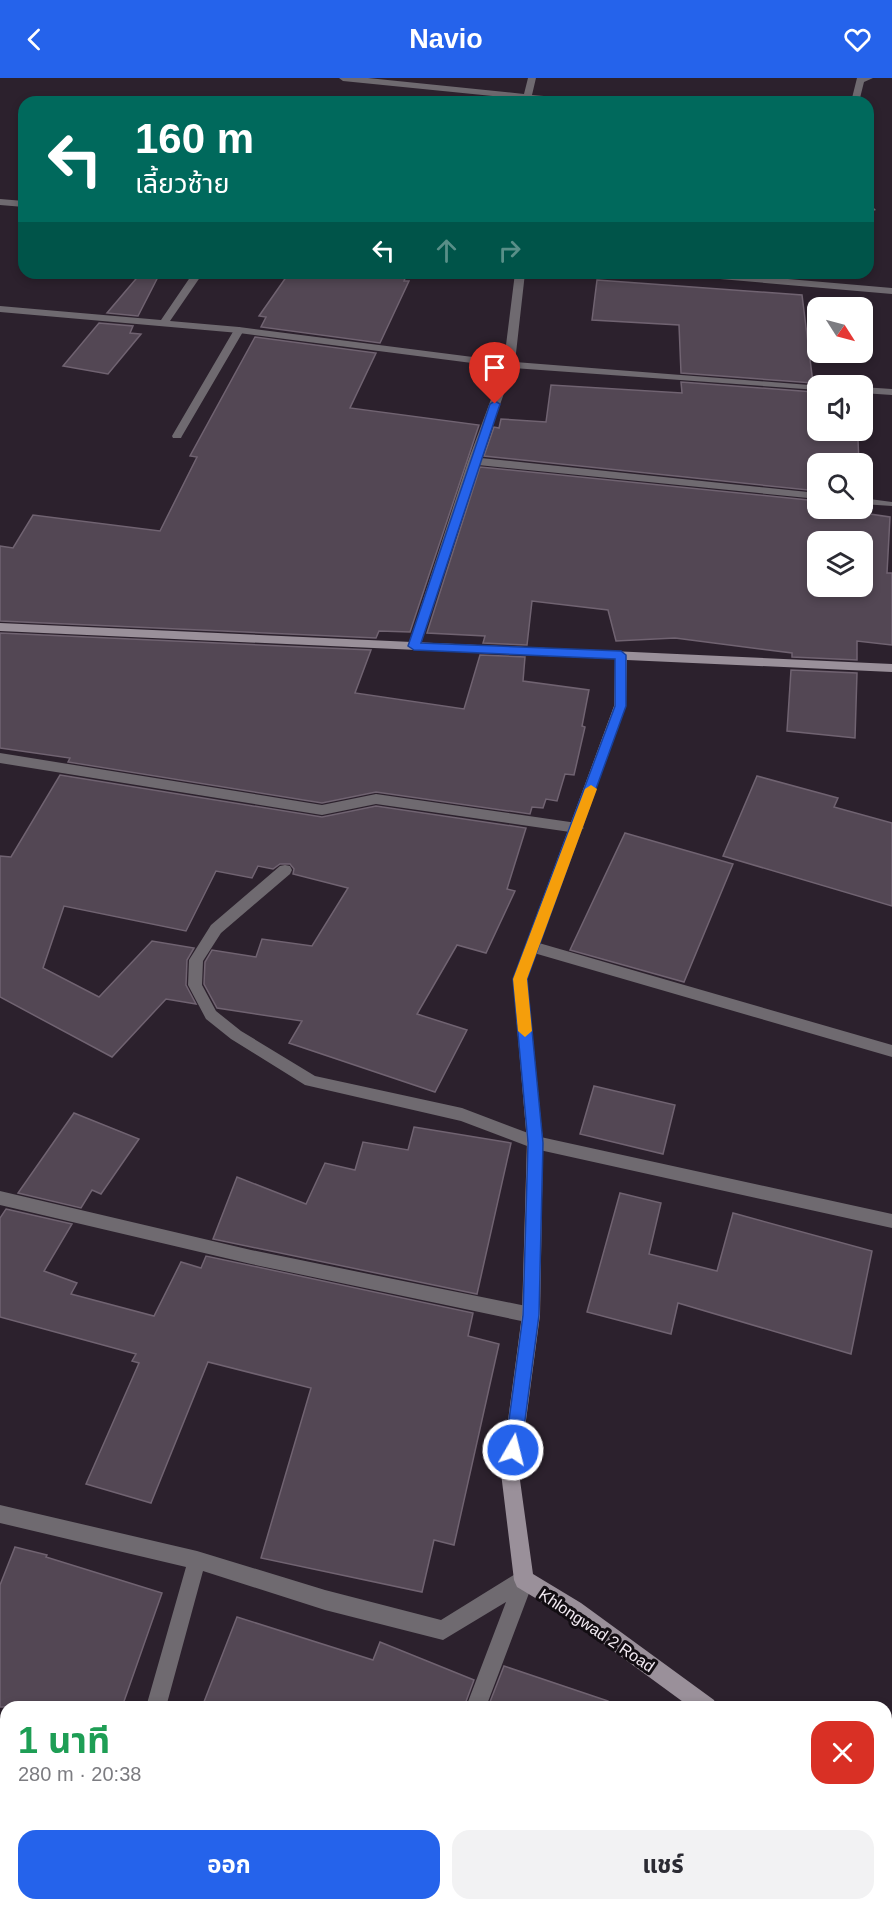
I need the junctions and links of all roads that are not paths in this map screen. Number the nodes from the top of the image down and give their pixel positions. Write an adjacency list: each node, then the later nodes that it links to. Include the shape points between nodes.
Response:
1 (343, 78): 4 (street)
2 (532, 78): 5 (street)
3 (869, 78): 6 (street, via 860,80)
4 (493, 96)
5 (527, 96)
6 (856, 96)
7 (0, 202): 8 (street)
8 (18, 204)
9 (194, 279): 14 (street)
10 (519, 279): 16 (street)
11 (754, 279): 12 (street)
12 (892, 291)
13 (0, 309): 14 (street)
14 (164, 324): 15 (street)
15 (239, 330): 16 (street); 20 (street)
16 (509, 365): 17 (street); 21 (street)
17 (807, 386)
18 (873, 391): 19 (street)
19 (892, 392)
20 (177, 436)
21 (474, 461): 22 (street); 26 (street)
22 (807, 495)
23 (873, 502): 24 (street)
24 (888, 504)
25 (0, 627): 26 (street)
26 (414, 646): 27 (street)
27 (621, 655): 28 (street); 30 (street, Khlongwad 2 Road, via 620,706)
28 (892, 668)
29 (0, 758): 30 (street, via 322,810 376,799)
30 (577, 828): 32 (street, Khlongwad 2 Road)
31 (285, 870): 34 (street, via 216,930 196,960 195,985 211,1015 311,1081 462,1115)
32 (532, 947): 33 (street); 34 (street, Khlongwad 2 Road, via 520,979)
33 (892, 1051)
34 (535, 1143): 36 (street); 37 (street, Khlongwad 2 Road)
35 (0, 1198): 37 (street, via 251,1257)
36 (892, 1221)
37 (531, 1315): 40 (street, Khlongwad 2 Road, via 510,1473)
38 (0, 1514): 39 (street)
39 (197, 1560): 40 (street, via 325,1600 443,1630); 41 (street)
40 (524, 1580): 42 (street); 43 (street, Khlongwad 2 Road, via 574,1610)
41 (158, 1701)
42 (478, 1701)
43 (699, 1701)

